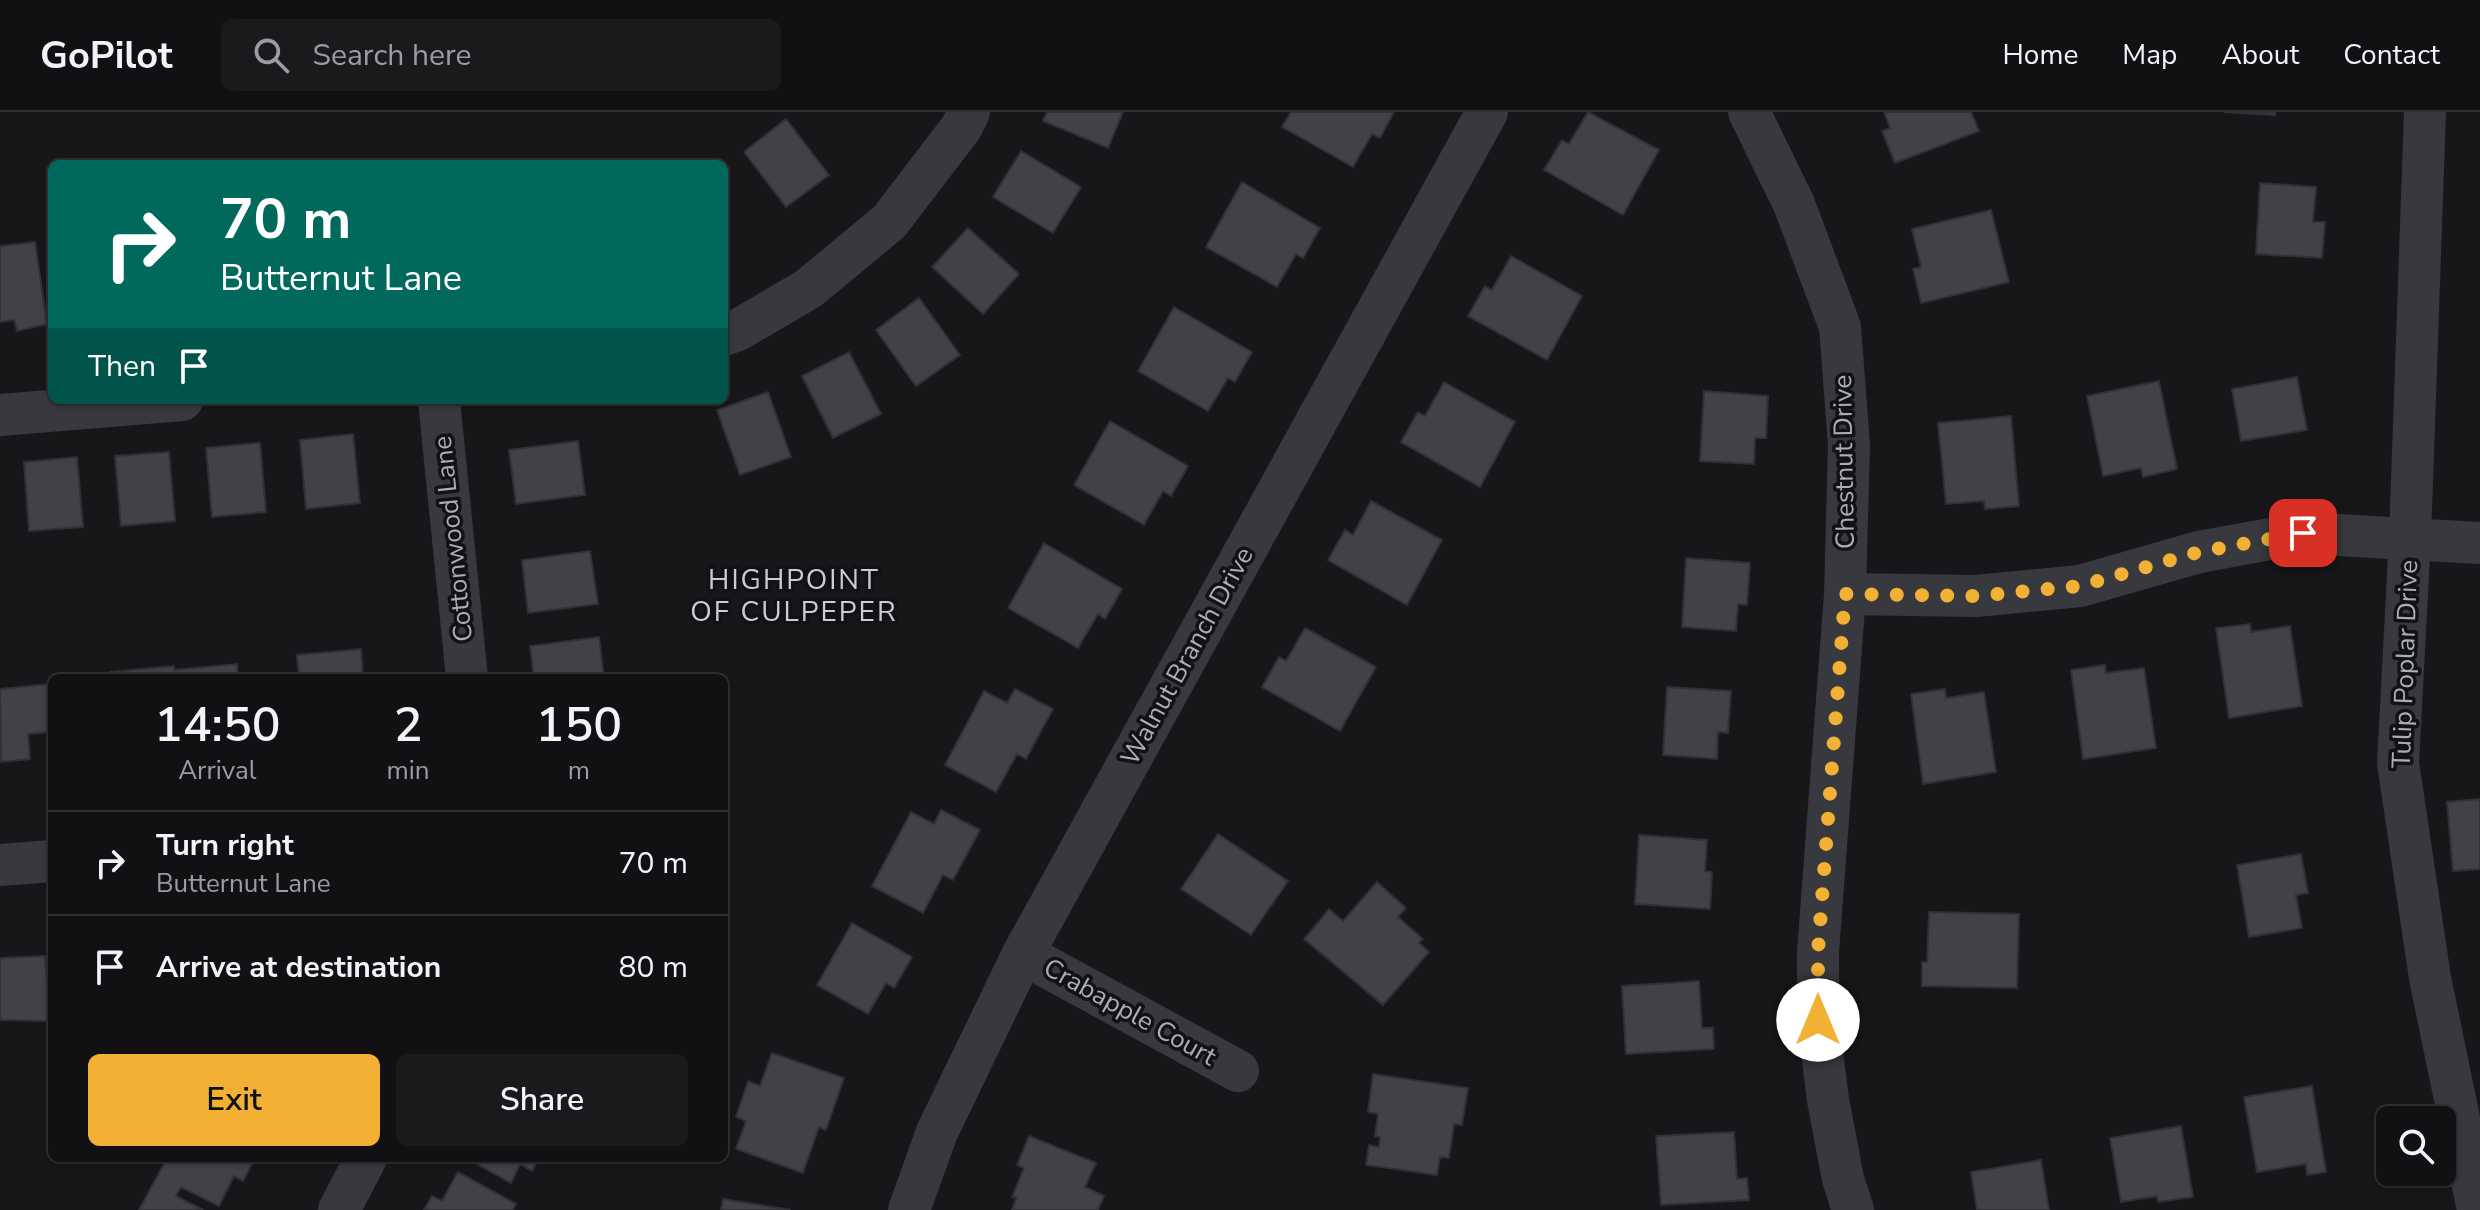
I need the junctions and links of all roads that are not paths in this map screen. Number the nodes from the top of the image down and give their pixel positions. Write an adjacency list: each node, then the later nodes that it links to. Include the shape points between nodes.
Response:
1 (969, 112): 5 (street, via 889,222 808,289)
2 (1487, 112): 15 (street, Walnut Branch Drive)
3 (1749, 112): 11 (street, Chestnut Drive, via 1794,204 1840,327 1849,445)
4 (2425, 112): 9 (street, Tulip Poplar Drive)
5 (728, 334)
6 (133, 404): 8 (street)
7 (439, 404): 12 (street, Cottonwood Lane)
8 (0, 415)
9 (2410, 538): 10 (street); 11 (street, via 2303,533 2199,552 2080,586 1976,596); 21 (street, Tulip Poplar Drive, via 2398,763 2430,978)
10 (2480, 543)
11 (1845, 594): 20 (street, Chestnut Drive, via 1818,952 1818,1020 1828,1100)
12 (467, 674)
13 (48, 861): 14 (street)
14 (0, 865)
15 (1023, 954): 16 (street, Crabapple Court); 19 (street, Walnut Branch Drive, via 937,1132)
16 (1238, 1071)
17 (364, 1162): 18 (street)
18 (339, 1210)
19 (909, 1210)
20 (1853, 1210)
21 (2478, 1210)

